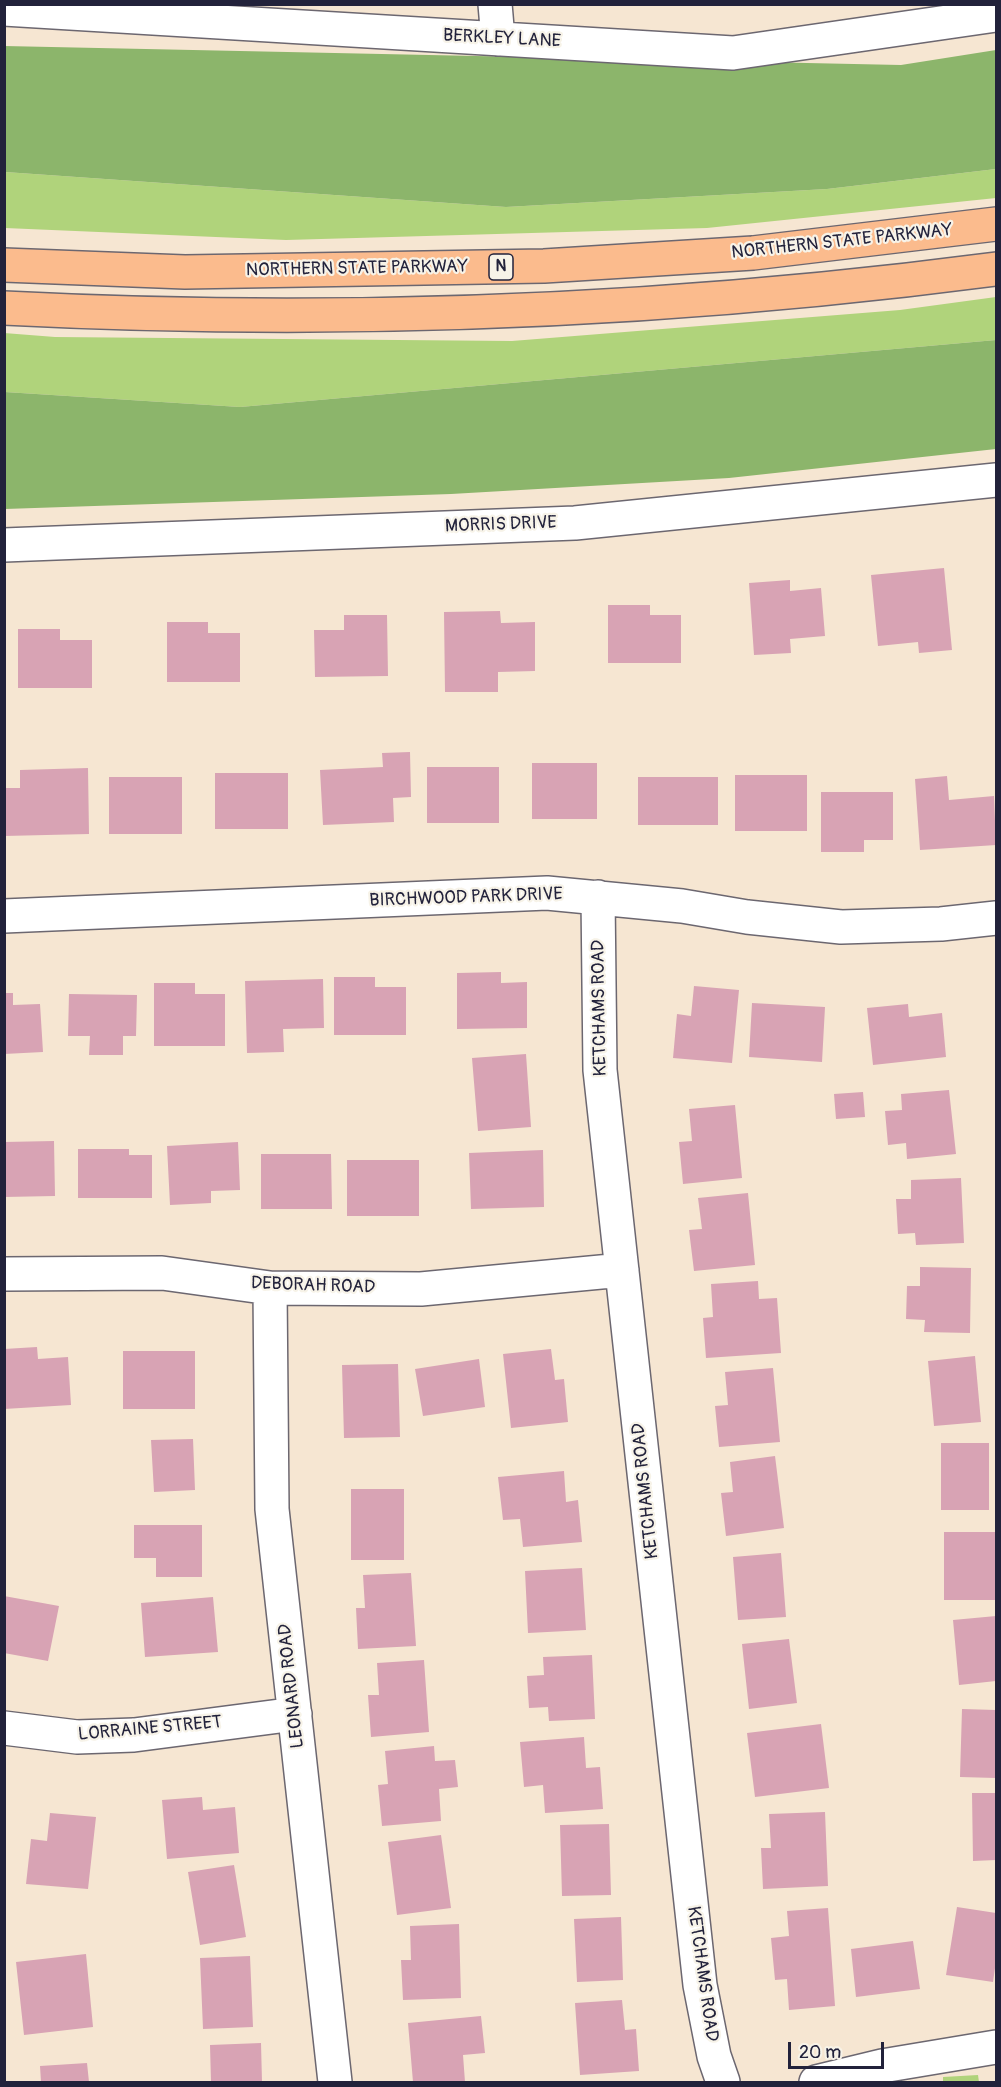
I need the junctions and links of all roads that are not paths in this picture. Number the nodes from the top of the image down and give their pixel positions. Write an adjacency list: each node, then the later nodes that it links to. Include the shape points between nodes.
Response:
1 (495, 4): 5 (street)
2 (4, 9): 5 (street, BERKLEY LANE)
3 (943, 14): 4 (street, BERKLEY LANE); 5 (street, BERKLEY LANE, via 734,53)
4 (996, 15)
5 (498, 39)
6 (996, 224): 7 (highway, NORTHERN STATE PARKWAY / N, via 753,253 544,266 185,272)
7 (4, 265)
8 (996, 270): 9 (highway, via 716,300 544,310 218,315)
9 (4, 308)
10 (996, 480): 11 (street, MORRIS DRIVE, via 575,523)
11 (4, 545)
12 (598, 897): 13 (street, BIRCHWOOD PARK DRIVE, via 547,893); 14 (street, BIRCHWOOD PARK DRIVE, via 841,927); 15 (street, KETCHAMS ROAD, via 600,1070)
13 (4, 916)
14 (996, 918)
15 (622, 1270): 17 (street, DEBORAH ROAD, via 421,1289); 22 (street, KETCHAMS ROAD, via 700,1985)
16 (4, 1274): 17 (street, DEBORAH ROAD, via 162,1273)
17 (270, 1288): 18 (street, LEONARD ROAD, via 272,1509)
18 (295, 1714): 19 (street, LORRAINE STREET, via 122,1735 76,1737); 21 (street, LEONARD ROAD)
19 (4, 1728)
20 (996, 2047): 23 (street, via 882,2066)
21 (335, 2082)
22 (723, 2082)
23 (816, 2082)

